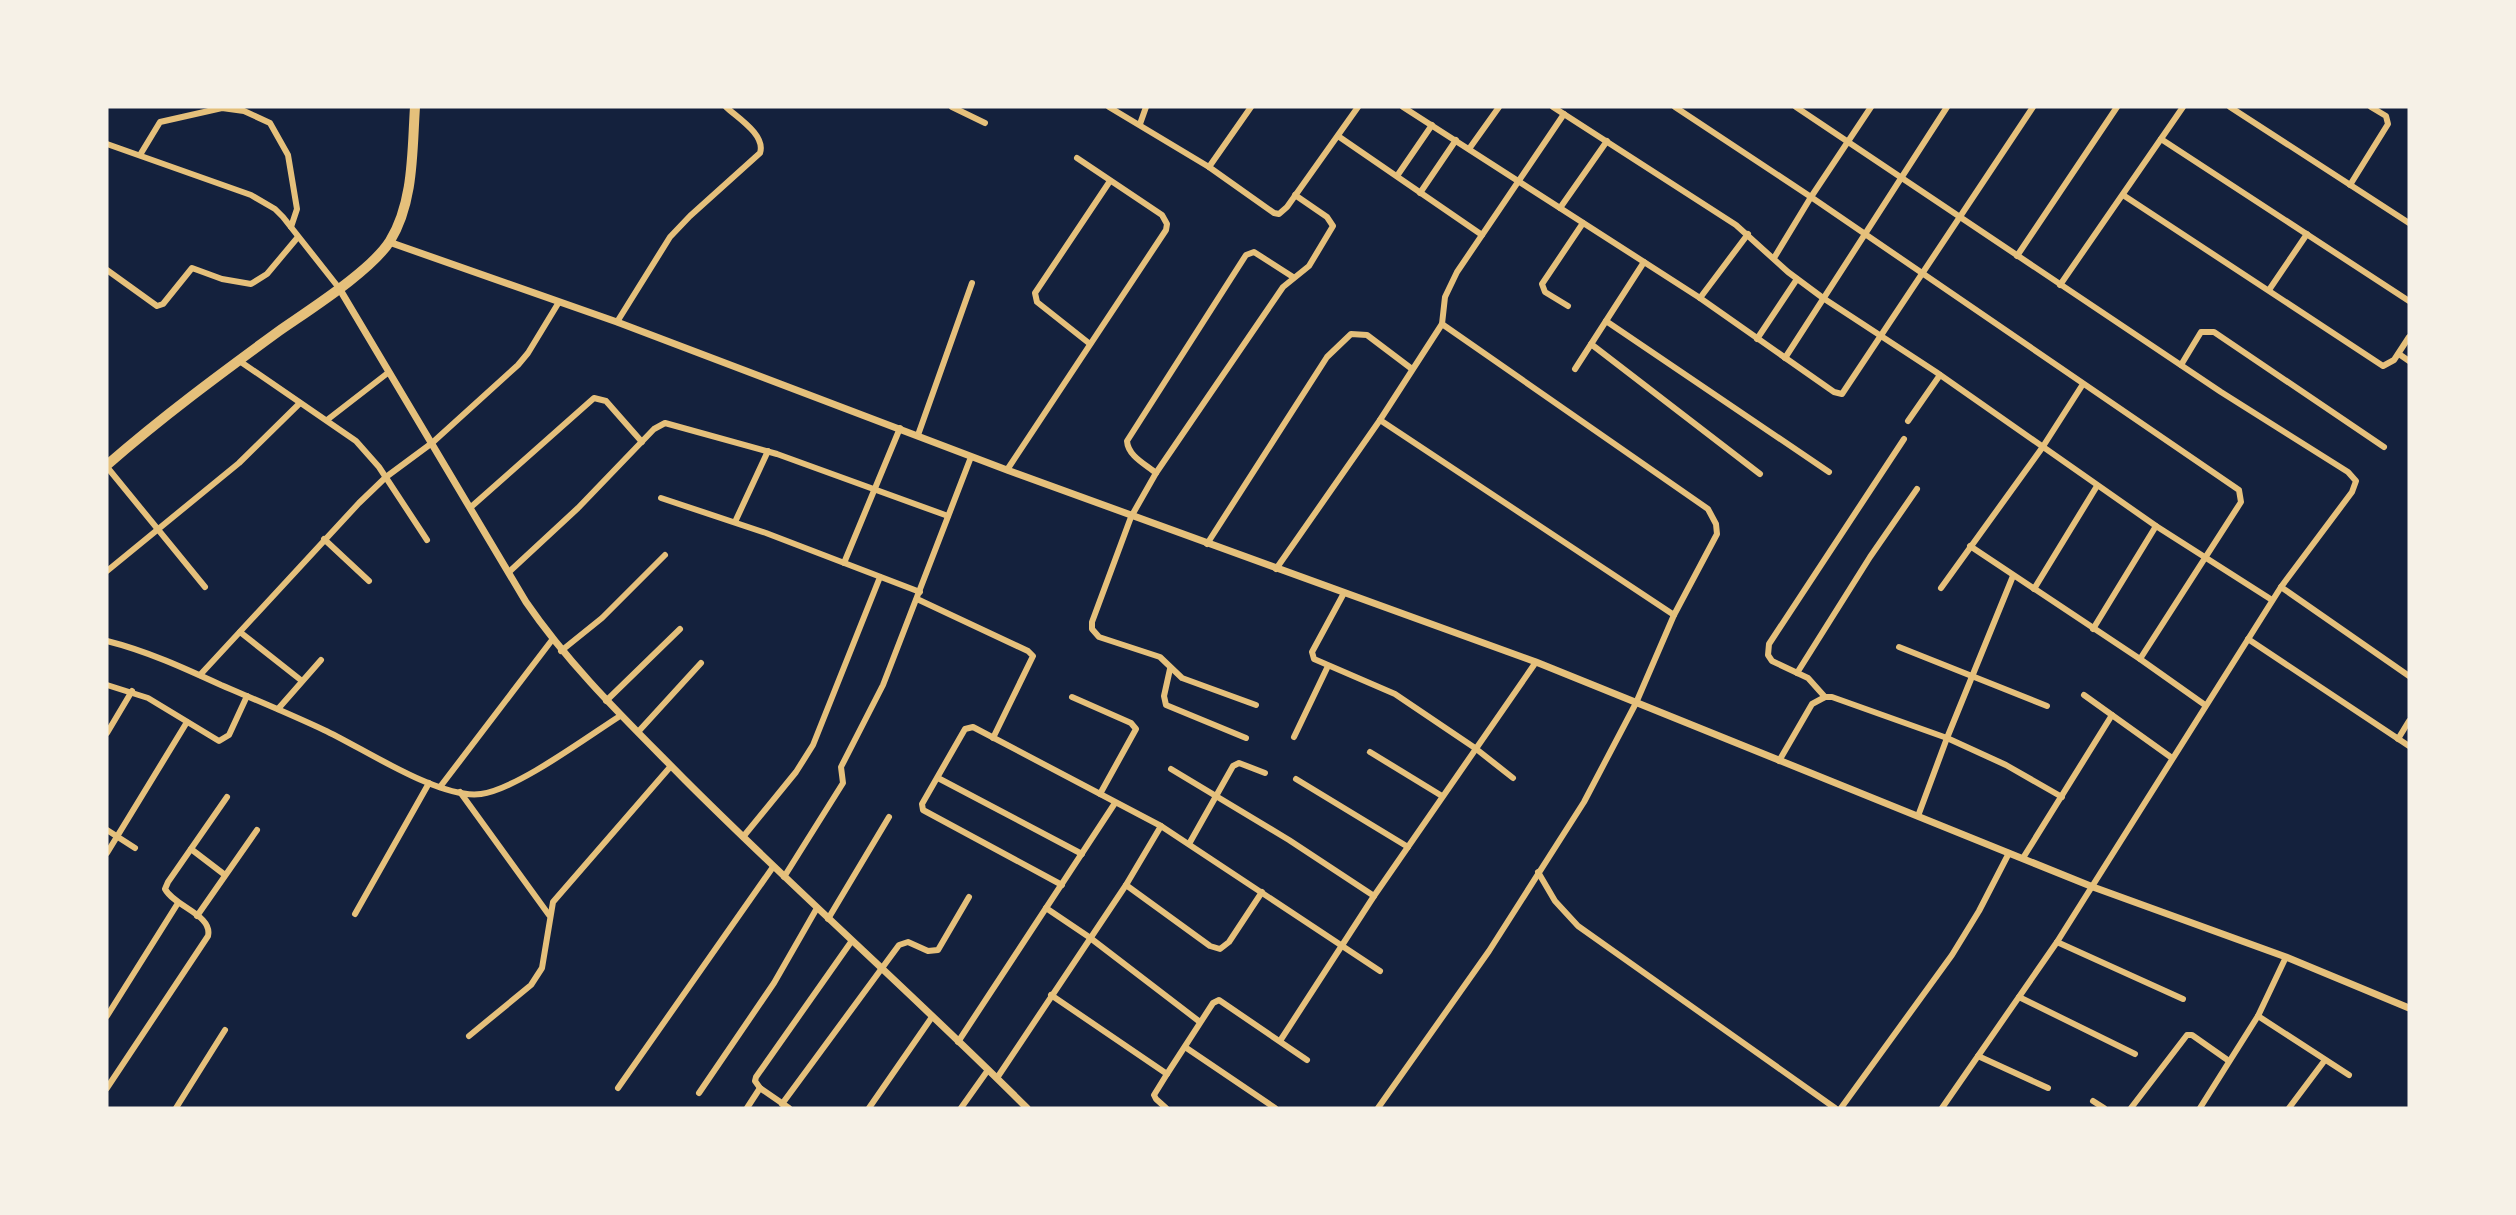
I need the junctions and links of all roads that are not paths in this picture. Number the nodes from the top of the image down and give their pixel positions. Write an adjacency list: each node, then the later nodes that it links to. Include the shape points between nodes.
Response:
1 (415, 107): 56 (highway, via 408,192)
2 (726, 107): 74 (street, via 758,137 760,153 670,237)
3 (953, 107): 24 (street)
4 (1110, 107): 25 (street)
5 (1146, 107): 25 (street)
6 (1251, 107): 36 (street)
7 (1358, 107): 27 (street)
8 (1403, 107): 23 (street)
9 (1420, 107): 23 (street)
10 (1499, 107): 33 (street)
11 (1553, 107): 22 (street)
12 (1675, 107): 45 (street)
13 (1796, 107): 31 (street)
14 (1871, 107): 31 (street)
15 (1947, 107): 38 (street)
16 (2033, 107): 47 (street)
17 (2117, 107): 57 (street)
18 (2183, 107): 28 (street)
19 (2230, 107): 41 (street)
20 (2371, 107): 41 (street, via 2386,116 2388,124)
21 (246, 109): 34 (street, via 222,107 160,122); 50 (street, via 270,123 288,155 297,209)
22 (1564, 114): 30 (street); 40 (street)
23 (1415, 115): 26 (street)
24 (985, 123)
25 (1140, 124): 36 (street)
26 (1432, 125): 29 (street); 37 (street)
27 (1338, 136): 37 (street); 43 (street)
28 (2161, 138): 44 (street); 53 (street)
29 (1456, 141): 33 (street); 42 (street)
30 (1606, 141): 46 (street); 51 (street)
31 (1848, 142): 38 (street); 45 (street)
32 (107, 144): 34 (street)
33 (1469, 149): 40 (street)
34 (140, 155): 50 (street, via 251,195 275,209)
35 (1077, 158): 39 (street)
36 (1209, 167): 43 (street, via 1274,213 1283,211)
37 (1397, 176): 42 (street)
38 (1900, 177): 47 (street); 52 (street)
39 (1110, 181): 79 (street, via 1035,293 1037,302); 79 (street, via 1161,215 1167,224)
40 (1520, 181): 46 (street); 54 (street)
41 (2350, 185): 49 (street)
42 (1420, 192): 54 (street)
43 (1295, 195): 62 (street, via 1333,226 1309,265)
44 (2123, 195): 65 (street); 67 (street)
45 (1811, 197): 52 (street); 58 (street)
46 (1560, 208): 48 (street)
47 (1958, 216): 57 (street); 61 (street)
48 (1583, 223): 59 (street); 72 (street, via 1542,284 1543,290)
49 (2409, 223)
50 (291, 227): 55 (street)
51 (1748, 234): 58 (street); 68 (street)
52 (1865, 234): 61 (street); 69 (street)
53 (2307, 234): 67 (street); 70 (street)
54 (1482, 235): 75 (street, via 1451,282)
55 (298, 237): 60 (street, via 267,274 251,284 192,268 157,306); 66 (street)
56 (389, 242): 66 (highway, via 379,256); 71 (street)
57 (2017, 256): 65 (street)
58 (1774, 258): 63 (street)
59 (1644, 262): 68 (street); 73 (street)
60 (107, 270)
61 (1920, 274): 76 (street); 90 (street)
62 (1293, 276): 107 (street); 107 (street, via 1257,254 1246,255 1127,441 1132,455)
63 (1797, 279): 69 (street); 78 (street)
64 (972, 283): 96 (street)
65 (2060, 285): 85 (street)
66 (339, 288): 83 (highway); 88 (street)
67 (2269, 290): 81 (street, via 2383,366)
68 (1700, 298): 78 (street)
69 (1823, 298): 76 (street); 82 (street)
70 (2409, 301)
71 (559, 302): 74 (street); 99 (street, via 518,365)
72 (1568, 306)
73 (1606, 321): 80 (street); 106 (street)
74 (617, 322): 95 (street)
75 (1442, 324): 86 (street); 140 (street, via 1709,509 1717,534)
76 (1881, 335): 82 (street, via 1842,394); 89 (street)
77 (2409, 337): 81 (street)
78 (1757, 339): 82 (street)
79 (1090, 344): 105 (street)
80 (1591, 344): 87 (street); 108 (street)
81 (2399, 354): 84 (street)
82 (1785, 358)
83 (238, 360): 91 (street); 104 (highway)
84 (2409, 361)
85 (2180, 365): 100 (street, via 2201,332 2214,332); 134 (street, via 2356,481)
86 (1412, 369): 92 (street); 122 (street, via 1367,335 1351,334 1327,357)
87 (1575, 369)
88 (389, 372): 93 (street); 99 (street)
89 (1940, 375): 94 (street); 101 (street)
90 (2084, 384): 101 (street); 125 (street, via 2239,490 2241,502)
91 (300, 403): 93 (street); 119 (street, via 239,463)
92 (1380, 419): 127 (street); 140 (street)
93 (327, 420): 109 (street, via 356,441)
94 (1908, 421)
95 (900, 428): 96 (street); 111 (street)
96 (918, 435): 103 (street)
97 (1904, 439): 155 (street, via 1769,644 1772,661)
98 (642, 442): 102 (street, via 659,425 670,423); 114 (street, via 606,401 594,398); 129 (street)
99 (432, 443): 109 (street); 114 (street)
100 (2384, 447)
101 (2042, 448): 110 (street); 123 (street)
102 (768, 451): 111 (street); 117 (street)
103 (971, 457): 105 (street); 115 (street)
104 (107, 466): 119 (street)
105 (1007, 470): 116 (street)
106 (1829, 472)
107 (1156, 473): 116 (street)
108 (1760, 474)
109 (386, 477): 120 (street); 121 (street)
110 (2097, 486): 118 (street); 136 (street)
111 (873, 489): 115 (street); 126 (street)
112 (1917, 489): 155 (street)
113 (661, 498): 117 (street)
114 (471, 507): 129 (street)
115 (948, 516): 138 (street)
116 (1131, 517): 122 (street); 154 (street, via 1092,629 1099,637 1162,658)
117 (735, 523): 126 (street)
118 (2157, 526): 125 (street); 142 (street)
119 (158, 529): 128 (street); 133 (street)
120 (324, 539): 132 (street); 143 (street)
121 (427, 540)
122 (1207, 544): 127 (street)
123 (1970, 546): 130 (street); 135 (street)
124 (665, 555): 148 (street, via 602,618)
125 (2207, 558): 139 (street); 149 (street)
126 (844, 563): 131 (street)
127 (1276, 569): 137 (street)
128 (107, 571)
129 (509, 572): 145 (street)
130 (2013, 576): 136 (street); 157 (street)
131 (880, 577): 138 (street); 209 (street, via 813,745)
132 (369, 581)
133 (205, 587)
134 (2281, 587): 139 (street); 158 (street)
135 (1941, 588)
136 (2034, 589): 142 (street)
137 (1344, 593): 151 (street); 153 (street, via 1312,652 1314,659)
138 (919, 596): 180 (street, via 1033,656); 221 (street, via 883,685 841,767 843,783)
139 (2272, 600): 144 (street)
140 (1674, 615): 167 (street)
141 (680, 629): 166 (street)
142 (2093, 629): 149 (street)
143 (240, 632): 156 (street); 159 (street)
144 (2248, 639): 169 (street); 182 (street)
145 (552, 640): 148 (street); 195 (street)
146 (107, 641): 156 (street)
147 (1899, 647): 157 (street)
148 (561, 651): 166 (street)
149 (2140, 659): 169 (street)
150 (321, 660): 159 (street)
151 (1536, 662): 167 (street); 184 (street)
152 (701, 663): 176 (street)
153 (1328, 666): 179 (street); 184 (street, via 1395,694)
154 (1170, 669): 168 (street, via 1186,680); 178 (street, via 1166,705)
155 (1797, 673): 165 (street, via 1813,682)
156 (200, 676): 163 (street)
157 (1973, 676): 170 (street); 181 (street)
158 (2409, 676)
159 (302, 681): 171 (street)
160 (107, 685): 161 (street)
161 (132, 691): 175 (street); 177 (street)
162 (2084, 695): 172 (street)
163 (247, 696): 171 (street); 175 (street, via 223,740 213,739)
164 (1072, 697): 197 (street, via 1136,729)
165 (1825, 697): 181 (street); 187 (street, via 1812,704)
166 (606, 701): 173 (street)
167 (1636, 703): 187 (street); 219 (street, via 1596,783)
168 (1256, 705)
169 (2205, 705): 186 (street)
170 (2048, 706)
171 (278, 709): 194 (street)
172 (2112, 715): 186 (street); 201 (street)
173 (620, 716): 176 (street); 196 (street, via 503,787 477,795)
174 (2409, 721): 182 (street)
175 (187, 722): 208 (street)
176 (638, 732): 188 (street)
177 (107, 733)
178 (1246, 737)
179 (1294, 737)
180 (993, 738): 191 (street, via 973,727 965,729); 197 (street)
181 (1947, 738): 201 (street); 203 (street)
182 (2398, 739): 183 (street)
183 (2409, 746)
184 (1475, 748): 192 (street); 198 (street)
185 (1370, 752): 198 (street)
186 (2172, 758): 224 (street)
187 (1779, 761): 203 (street)
188 (671, 766): 209 (street); 232 (street, via 559,893)
189 (1171, 769): 200 (street)
190 (1265, 773): 200 (street, via 1236,764)
191 (938, 778): 216 (street); 222 (street, via 922,804 928,814)
192 (1513, 778)
193 (1296, 779): 211 (street)
194 (429, 783): 195 (street); 231 (street)
195 (440, 787): 196 (street)
196 (460, 792): 232 (street)
197 (1100, 794): 202 (street)
198 (1442, 796): 211 (street)
199 (228, 797): 213 (street)
200 (1217, 797): 210 (street); 226 (street)
201 (2062, 797): 217 (street)
202 (1115, 803): 205 (street); 216 (street)
203 (1918, 816): 215 (street)
204 (889, 817): 234 (street)
205 (1161, 826): 210 (street); 223 (street)
206 (107, 830): 208 (street)
207 (257, 830): 220 (street)
208 (117, 837): 212 (street); 214 (street)
209 (743, 837): 218 (street)
210 (1189, 844): 225 (street)
211 (1408, 847): 226 (street)
212 (135, 848)
213 (191, 849): 220 (street); 228 (street, via 166,886)
214 (107, 853)
215 (2009, 853): 217 (street); 280 (street, via 1952,955)
216 (1082, 854): 222 (street)
217 (2022, 858): 224 (street)
218 (773, 867): 221 (street); 265 (street)
219 (1538, 872): 279 (street, via 1489,951); 280 (street, via 1555,901 1578,926)
220 (225, 876): 233 (street)
221 (784, 877): 229 (street)
222 (1062, 885): 230 (street)
223 (1126, 885): 225 (street, via 1220,949); 235 (street)
224 (2093, 887): 237 (street); 239 (street)
225 (1262, 892): 238 (street)
226 (1374, 896): 238 (street)
227 (969, 897): 240 (street, via 938,950 901,943)
228 (177, 902): 233 (street); 246 (street)
229 (817, 908): 234 (street); 268 (street, via 769,991)
230 (1046, 908): 235 (street); 253 (street)
231 (355, 914)
232 (549, 915): 251 (street, via 539,975)
233 (197, 916): 264 (street, via 208,925 208,936)
234 (828, 919): 236 (street)
235 (1089, 937): 242 (street); 249 (street)
236 (852, 942): 240 (street); 266 (street, via 760,1070 755,1081)
237 (2057, 942): 243 (street); 244 (street)
238 (1342, 946): 241 (street); 252 (street)
239 (2286, 957): 245 (street); 247 (street)
240 (880, 968): 248 (street); 270 (street)
241 (1380, 971)
242 (1051, 995): 261 (street); 263 (street)
243 (2019, 997): 255 (street); 256 (street)
244 (2183, 999)
245 (2409, 1009)
246 (107, 1016)
247 (2258, 1016): 258 (street); 259 (street)
248 (932, 1017): 253 (street); 274 (street)
249 (1200, 1022): 252 (street, via 1213,1003 1223,1000); 254 (street)
250 (225, 1030): 271 (street)
251 (469, 1036)
252 (1279, 1041): 257 (street)
253 (958, 1042): 260 (street)
254 (1185, 1047): 261 (street); 278 (street)
255 (2136, 1054)
256 (1978, 1056): 267 (street); 281 (street)
257 (1307, 1060)
258 (2325, 1060): 262 (street); 285 (street)
259 (2230, 1061): 283 (street, via 2186,1035); 284 (street)
260 (988, 1070): 263 (street); 275 (street)
261 (1167, 1074): 277 (street, via 1154,1095)
262 (2349, 1075)
263 (997, 1078): 276 (street)
264 (107, 1088)
265 (618, 1088)
266 (760, 1088): 270 (street); 272 (street)
267 (2048, 1088)
268 (699, 1093)
269 (2093, 1101): 282 (street)
270 (782, 1104): 273 (street)
271 (176, 1108)
272 (747, 1108)
273 (789, 1108)
274 (869, 1108)
275 (961, 1108)
276 (1027, 1108)
277 (1166, 1108)
278 (1275, 1108)
279 (1378, 1108)
280 (1838, 1108)
281 (1942, 1108)
282 (2104, 1108)
283 (2131, 1108)
284 (2200, 1108)
285 (2289, 1108)

